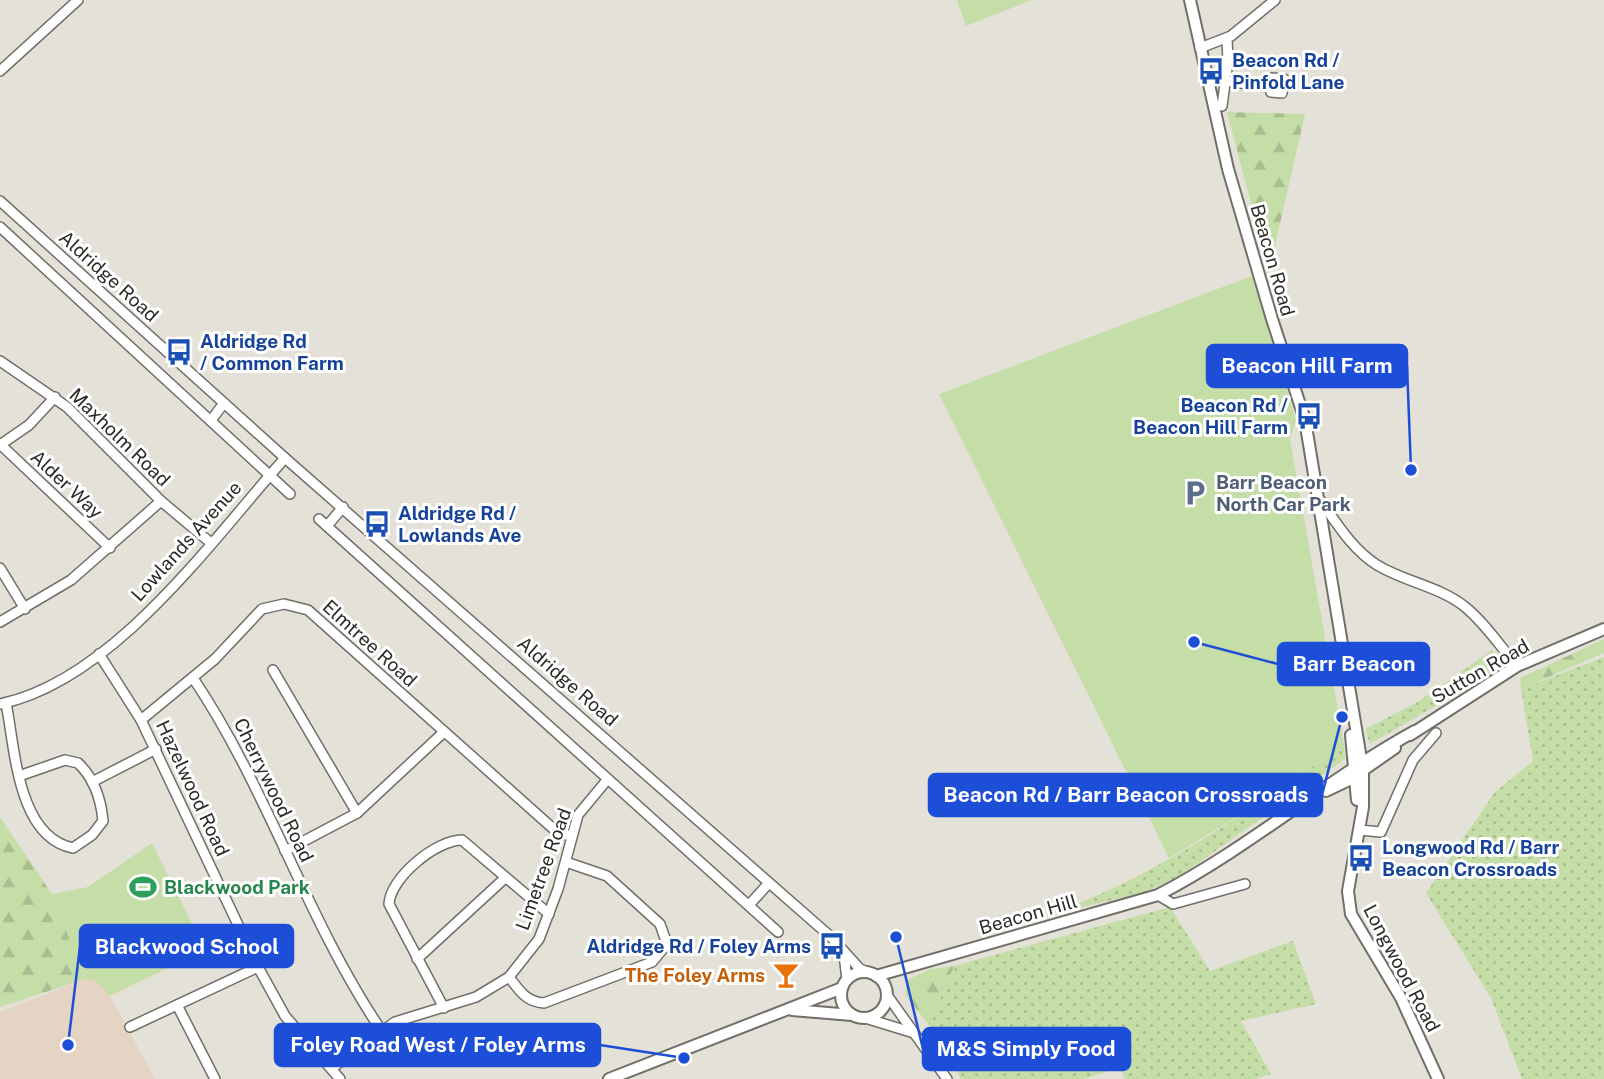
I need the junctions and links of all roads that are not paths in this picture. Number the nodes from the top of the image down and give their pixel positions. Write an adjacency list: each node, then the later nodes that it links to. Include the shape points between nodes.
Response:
1 (78, 0): 6 (street)
2 (1189, 0): 5 (main road, Beacon Road)
3 (1275, 0): 4 (street)
4 (1227, 39): 5 (street); 7 (street)
5 (1200, 48): 21 (main road, Beacon Road, via 1228,169 1305,420)
6 (0, 72)
7 (1226, 81): 8 (street); 9 (street)
8 (1270, 87)
9 (1222, 106)
10 (1, 203): 14 (street, Aldridge Road)
11 (0, 227): 15 (street, Aldridge Road)
12 (0, 361): 13 (street, Maxholm Road)
13 (55, 397): 16 (street, via 29,425); 20 (street, Maxholm Road)
14 (224, 403): 15 (street); 17 (street, Aldridge Road)
15 (212, 419): 18 (street, Aldridge Road)
16 (0, 445): 26 (street, Alder Way)
17 (285, 458): 18 (street, Lowlands Avenue); 22 (street, Aldridge Road)
18 (270, 476): 19 (street, Aldridge Road); 25 (street, Lowlands Avenue)
19 (290, 494)
20 (161, 501): 25 (street, Maxholm Road); 26 (street)
21 (1321, 501): 32 (street, via 1344,535 1378,565 1443,592 1464,606); 40 (main road, Beacon Road)
22 (342, 507): 24 (street); 50 (street, Aldridge Road)
23 (319, 519): 24 (street)
24 (327, 526): 42 (street)
25 (211, 543): 31 (street, Lowlands Avenue, via 175,586)
26 (110, 548): 28 (street)
27 (0, 568): 28 (street)
28 (26, 609): 29 (street)
29 (0, 622)
30 (1604, 629): 32 (main road, Sutton Road)
31 (99, 654): 35 (street, Lowlands Avenue, via 41,691); 36 (street, Hazelwood Road)
32 (1517, 666): 40 (main road, Sutton Road)
33 (273, 670): 44 (street, via 283,680)
34 (193, 678): 36 (street, Elmtree Road); 37 (street, Elmtree Road, via 262,609 275,604 296,606 308,610); 47 (street, Cherrywood Road, via 227,728)
35 (3, 704): 41 (street)
36 (141, 720): 39 (street, Hazelwood Road)
37 (444, 732): 44 (street); 46 (street, Elmtree Road, via 558,833)
38 (1436, 733): 45 (street, via 1413,760 1381,832)
39 (156, 749): 43 (street); 58 (street, Hazelwood Road)
40 (1358, 769): 45 (main road, Longwood Road); 52 (main road, Beacon Hill)
41 (19, 776): 43 (street, via 65,760 78,763); 43 (street, via 23,795 44,831 58,845 73,848 103,821 102,804)
42 (607, 780): 46 (street, Limetree Road, via 578,815); 53 (street)
43 (92, 782)
44 (357, 813): 47 (street)
45 (1359, 830): 77 (main road, Longwood Road, via 1349,891 1351,914 1401,998)
46 (571, 836): 48 (street, Limetree Road)
47 (285, 851): 70 (street, Cherrywood Road, via 324,937)
48 (566, 862): 54 (street, Limetree Road); 61 (street, via 607,876 660,923 667,944 652,962 544,1003 524,996)
49 (505, 878): 54 (street); 57 (street); 57 (street, via 462,840 450,840 394,885 389,904)
50 (769, 883): 53 (street); 56 (street, Aldridge Road)
51 (1245, 884): 52 (street, Beacon Hill, via 1173,904)
52 (1158, 895): 59 (main road, Beacon Hill)
53 (749, 905): 55 (street)
54 (549, 914): 61 (street, Limetree Road, via 539,939)
55 (778, 932)
56 (844, 953): 60 (street, Aldridge Road); 62 (street)
57 (417, 959): 65 (street)
58 (258, 967): 64 (street); 72 (street, Hazelwood Road, via 285,1016 310,1049)
59 (907, 967): 60 (main road, Beacon Hill); 63 (main road)
60 (873, 975): 62 (main road, via 855,975); 63 (main road)
61 (509, 977): 65 (street, Limetree Road, via 476,997)
62 (845, 984): 66 (main road); 67 (main road, via 842,1000)
63 (887, 993): 68 (main road, via 881,1011); 71 (street)
64 (177, 1005): 69 (street); 73 (street)
65 (444, 1008): 70 (street, Limetree Road, via 413,1015)
66 (786, 1009): 67 (main road); 75 (main road)
67 (852, 1014): 68 (main road)
68 (865, 1018): 71 (street)
69 (130, 1027)
70 (381, 1030): 72 (street, Limetree Road)
71 (916, 1034): 76 (street)
72 (332, 1068): 74 (street, Hazelwood Road)
73 (215, 1079)
74 (340, 1079)
75 (610, 1079)
76 (947, 1079)
77 (1437, 1079)

